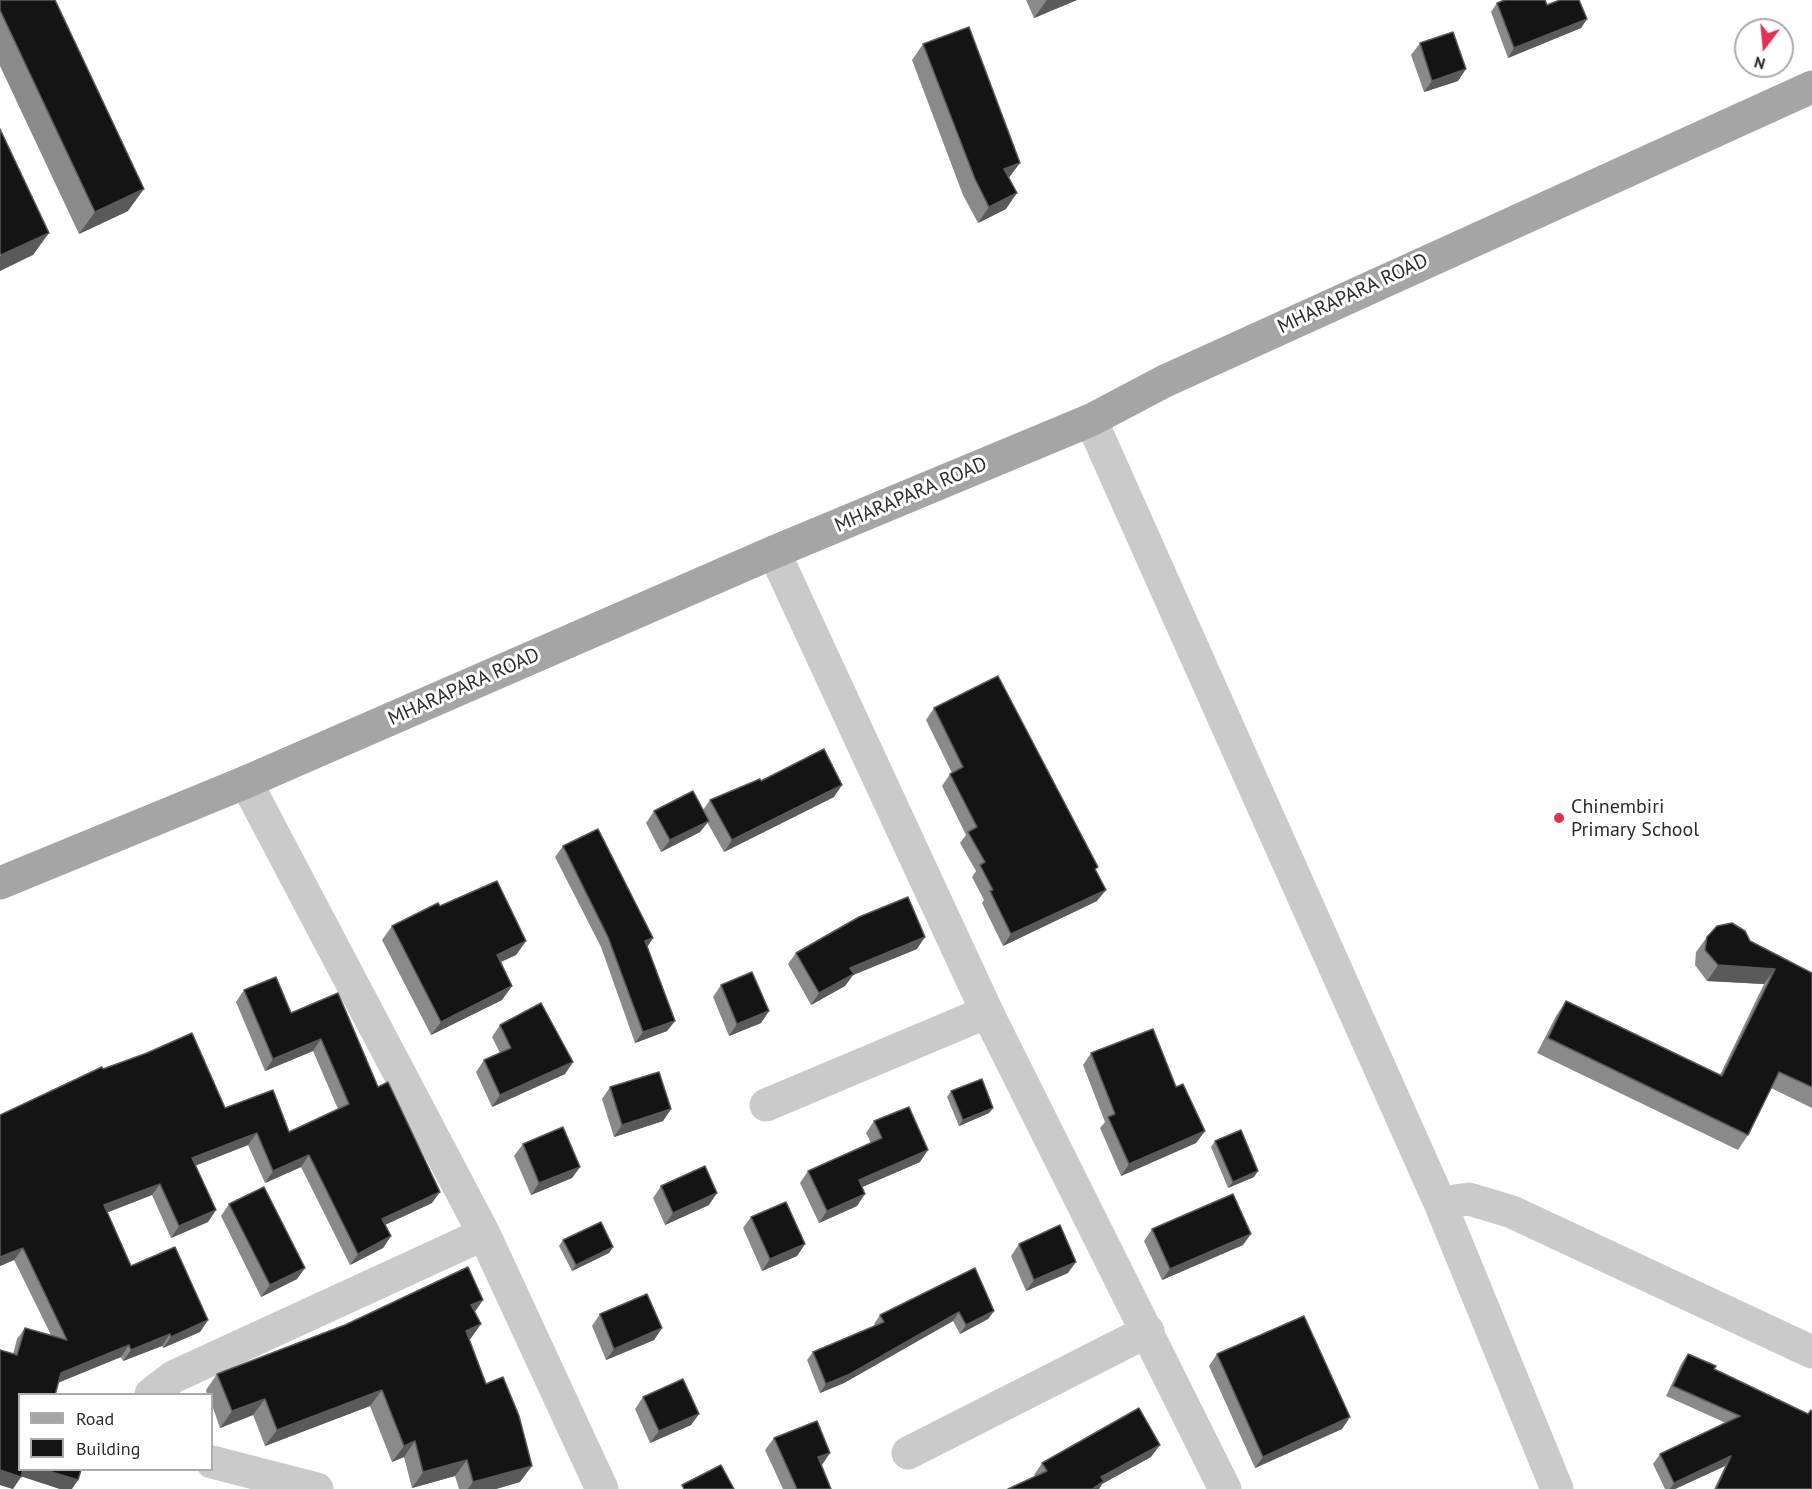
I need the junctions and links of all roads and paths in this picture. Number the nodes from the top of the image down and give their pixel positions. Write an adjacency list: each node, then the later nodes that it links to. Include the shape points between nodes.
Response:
1 (1812, 87): 2 (main road, MHARAPARA ROAD, via 1165,381)
2 (1091, 420): 3 (main road, MHARAPARA ROAD); 8 (street)
3 (774, 552): 4 (main road, MHARAPARA ROAD); 6 (street)
4 (246, 782): 5 (main road, MHARAPARA ROAD); 9 (street)
5 (0, 883)
6 (987, 1012): 7 (street); 10 (street)
7 (766, 1105)
8 (1440, 1203): 11 (street, via 1469,1199 1512,1212); 18 (street)
9 (484, 1234): 12 (street, via 173,1377); 16 (street)
10 (1148, 1331): 13 (street); 17 (street)
11 (1812, 1352)
12 (153, 1393)
13 (908, 1453)
14 (213, 1462): 15 (street)
15 (317, 1489)
16 (602, 1489)
17 (1225, 1489)
18 (1557, 1489)

